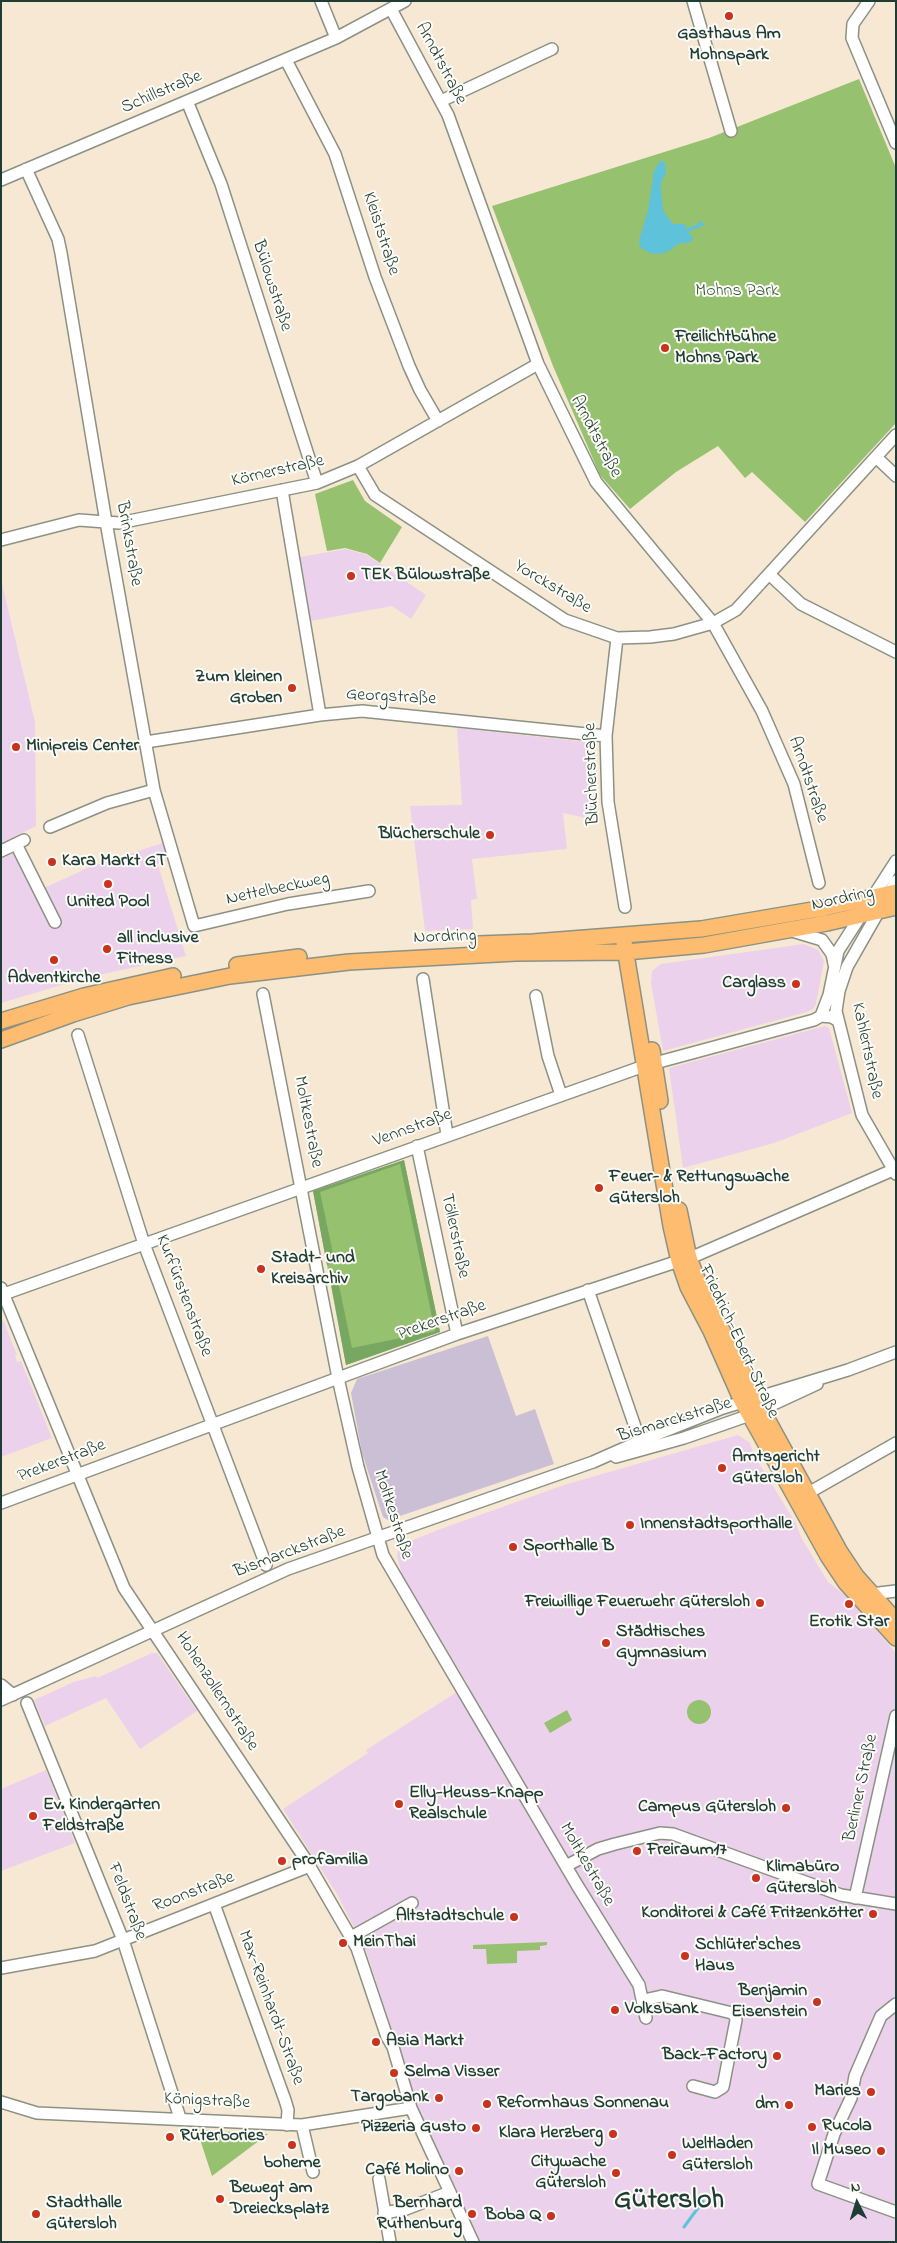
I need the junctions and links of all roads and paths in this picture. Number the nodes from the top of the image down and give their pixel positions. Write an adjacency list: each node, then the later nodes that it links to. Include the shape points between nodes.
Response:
1 (321, 1): 6 (street)
2 (405, 1): 5 (street, Schillstraße)
3 (693, 1): 11 (street)
4 (870, 1): 12 (street, via 853,24 852,38)
5 (391, 9): 6 (street, Schillstraße); 9 (street, Arndtstraße)
6 (336, 38): 8 (street, Schillstraße)
7 (552, 50): 9 (street)
8 (286, 60): 10 (street, Schillstraße); 16 (street, Kleiststraße, via 335,154 388,313 420,390)
9 (441, 100): 15 (street, Arndtstraße)
10 (187, 101): 13 (street, Schillstraße); 21 (street, Bülowstraße, via 221,184)
11 (731, 131)
12 (896, 143)
13 (26, 169): 14 (street, Schillstraße); 23 (street, Brinkstraße, via 58,239)
14 (1, 180)
15 (538, 364): 16 (street, Körnerstraße); 26 (street, Arndtstraße, via 596,482)
16 (438, 421): 19 (street, Körnerstraße)
17 (896, 435): 18 (street, Yorckstraße)
18 (876, 457): 20 (street); 25 (street, Yorckstraße)
19 (358, 466): 21 (street, Körnerstraße); 27 (street, Yorckstraße, via 375,495 393,508 565,620)
20 (896, 476)
21 (317, 483): 22 (street, Körnerstraße)
22 (282, 490): 23 (street, Körnerstraße, via 118,524); 29 (street)
23 (106, 522): 24 (street, Körnerstraße, via 79,520); 31 (street, Brinkstraße)
24 (1, 540)
25 (769, 574): 26 (street, Yorckstraße, via 736,610); 28 (street, via 801,604)
26 (713, 623): 27 (street, Yorckstraße, via 674,634); 37 (street, Arndtstraße, via 762,711 783,757 794,784)
27 (617, 638): 30 (street, Blücherstraße)
28 (896, 652)
29 (320, 715): 30 (street, Georgstraße, via 371,712); 31 (street, Georgstraße)
30 (606, 736): 41 (street, Blücherstraße, via 608,802)
31 (146, 742): 32 (street, Brinkstraße)
32 (154, 790): 33 (street, via 107,803); 45 (street, Brinkstraße)
33 (50, 827)
34 (1, 851): 44 (street, via 20,842)
35 (896, 861): 39 (street, Kahlertstraße)
36 (896, 881): 40 (street)
37 (819, 883)
38 (369, 890): 45 (street, Nettelbeckweg, via 288,904)
39 (870, 898): 40 (main road, Nordring); 43 (street, Kahlertstraße); 47 (main road, Nordring, via 760,920)
40 (893, 898): 42 (main road, Nordring)
41 (625, 907)
42 (877, 912): 43 (main road, Nordring); 55 (street, Kahlertstraße, via 843,978 837,1000)
43 (858, 917): 46 (main road, Nordring); 49 (street, Kahlertstraße, via 838,951)
44 (55, 922)
45 (194, 926)
46 (788, 930): 48 (main road, Nordring, via 704,945); 49 (street, via 822,940 832,954)
47 (628, 935): 48 (main road, Friedrich-Ebert-Straße); 54 (main road, Nordring, via 422,947 273,960 126,986)
48 (630, 952): 57 (main road, Nordring, via 422,957 230,976 128,997); 58 (main road, Friedrich-Ebert-Straße)
49 (834, 965): 53 (street, Kahlertstraße, via 829,995)
50 (423, 979): 60 (street)
51 (263, 994): 63 (street, Moltkestraße)
52 (536, 996): 59 (street, via 548,1056)
53 (821, 1016): 55 (street); 58 (street, Vennstraße)
54 (1, 1021)
55 (838, 1021): 62 (street, Kahlertstraße, via 862,1115)
56 (78, 1035): 64 (street, Kurfürstenstraße)
57 (1, 1040)
58 (649, 1064): 59 (street, Vennstraße); 65 (main road, Friedrich-Ebert-Straße, via 671,1226)
59 (561, 1095): 60 (street, Vennstraße)
60 (447, 1135): 61 (street, Vennstraße)
61 (417, 1146): 63 (street, Vennstraße); 69 (street, Töllerstraße)
62 (894, 1172): 65 (street, Prekerstraße)
63 (303, 1189): 64 (street, Vennstraße); 72 (street, Moltkestraße)
64 (144, 1244): 67 (street, Vennstraße); 75 (street, Kurfürstenstraße)
65 (684, 1259): 66 (street, Prekerstraße); 73 (main road, Friedrich-Ebert-Straße, via 698,1281)
66 (591, 1289): 69 (street, Prekerstraße); 77 (street)
67 (2, 1291): 68 (street, Hohenzollernstraße)
68 (5, 1309): 78 (street, Hohenzollernstraße)
69 (457, 1334): 72 (street, Prekerstraße)
70 (896, 1352): 71 (street, Bismarckstraße)
71 (848, 1370): 73 (street, Bismarckstraße); 74 (street, Bismarckstraße)
72 (338, 1378): 75 (street, Prekerstraße); 81 (street, Moltkestraße)
73 (749, 1399): 74 (main road, Friedrich-Ebert-Straße); 77 (street, Bismarckstraße)
74 (756, 1413): 77 (street, Bismarckstraße); 79 (main road, Friedrich-Ebert-Straße)
75 (213, 1424): 78 (street, Prekerstraße); 82 (street, Kurfürstenstraße)
76 (896, 1443): 79 (street)
77 (641, 1446): 81 (street, Bismarckstraße)
78 (77, 1475): 80 (street, Prekerstraße); 86 (street, Hohenzollernstraße, via 124,1588)
79 (802, 1497): 84 (main road, Friedrich-Ebert-Straße); 87 (main road, Friedrich-Ebert-Straße, via 828,1556 846,1583)
80 (1, 1503)
81 (377, 1538): 86 (street, Bismarckstraße, via 271,1576); 93 (street, Moltkestraße, via 391,1571)
82 (266, 1565)
83 (896, 1591): 84 (street)
84 (871, 1594): 85 (main road, Friedrich-Ebert-Straße)
85 (896, 1621)
86 (155, 1631): 89 (street, Bismarckstraße); 92 (street, Hohenzollernstraße)
87 (896, 1638)
88 (1, 1685): 89 (street)
89 (6, 1697)
90 (27, 1703): 99 (street, Feldstraße)
91 (896, 1716): 94 (street, Berliner Straße)
92 (310, 1866): 96 (street, Roonstraße); 98 (street, Hohenzollernstraße)
93 (566, 1866): 94 (street, via 615,1844 660,1833 673,1834); 101 (street, Moltkestraße, via 639,1985)
94 (855, 1898): 97 (street)
95 (412, 1903): 98 (street)
96 (214, 1904): 99 (street, Roonstraße); 108 (street, Max-Reinhardt-Straße, via 285,2100)
97 (896, 1904)
98 (351, 1937): 106 (street, Hohenzollernstraße, via 393,2046)
99 (123, 1940): 100 (street, Roonstraße, via 95,1951); 107 (street, Feldstraße)
100 (1, 1968)
101 (644, 2000): 103 (street, Moltkestraße); 104 (street, via 662,1996 735,2016 723,2088 715,2092)
102 (896, 2004): 113 (street, via 881,2016 855,2076 851,2098 834,2134 818,2184)
103 (646, 2018)
104 (694, 2086)
105 (1, 2102): 107 (street, Königstraße, via 37,2113)
106 (411, 2108): 109 (street, Königstraße); 112 (street, Hohenzollernstraße)
107 (180, 2118): 108 (street, Königstraße)
108 (287, 2125): 109 (street, Königstraße)
109 (302, 2125): 110 (street)
110 (313, 2172)
111 (379, 2180): 114 (street)
112 (450, 2192): 114 (street, via 406,2209); 116 (street, Hohenzollernstraße)
113 (896, 2212)
114 (384, 2213): 115 (street)
115 (390, 2242)
116 (474, 2242)

